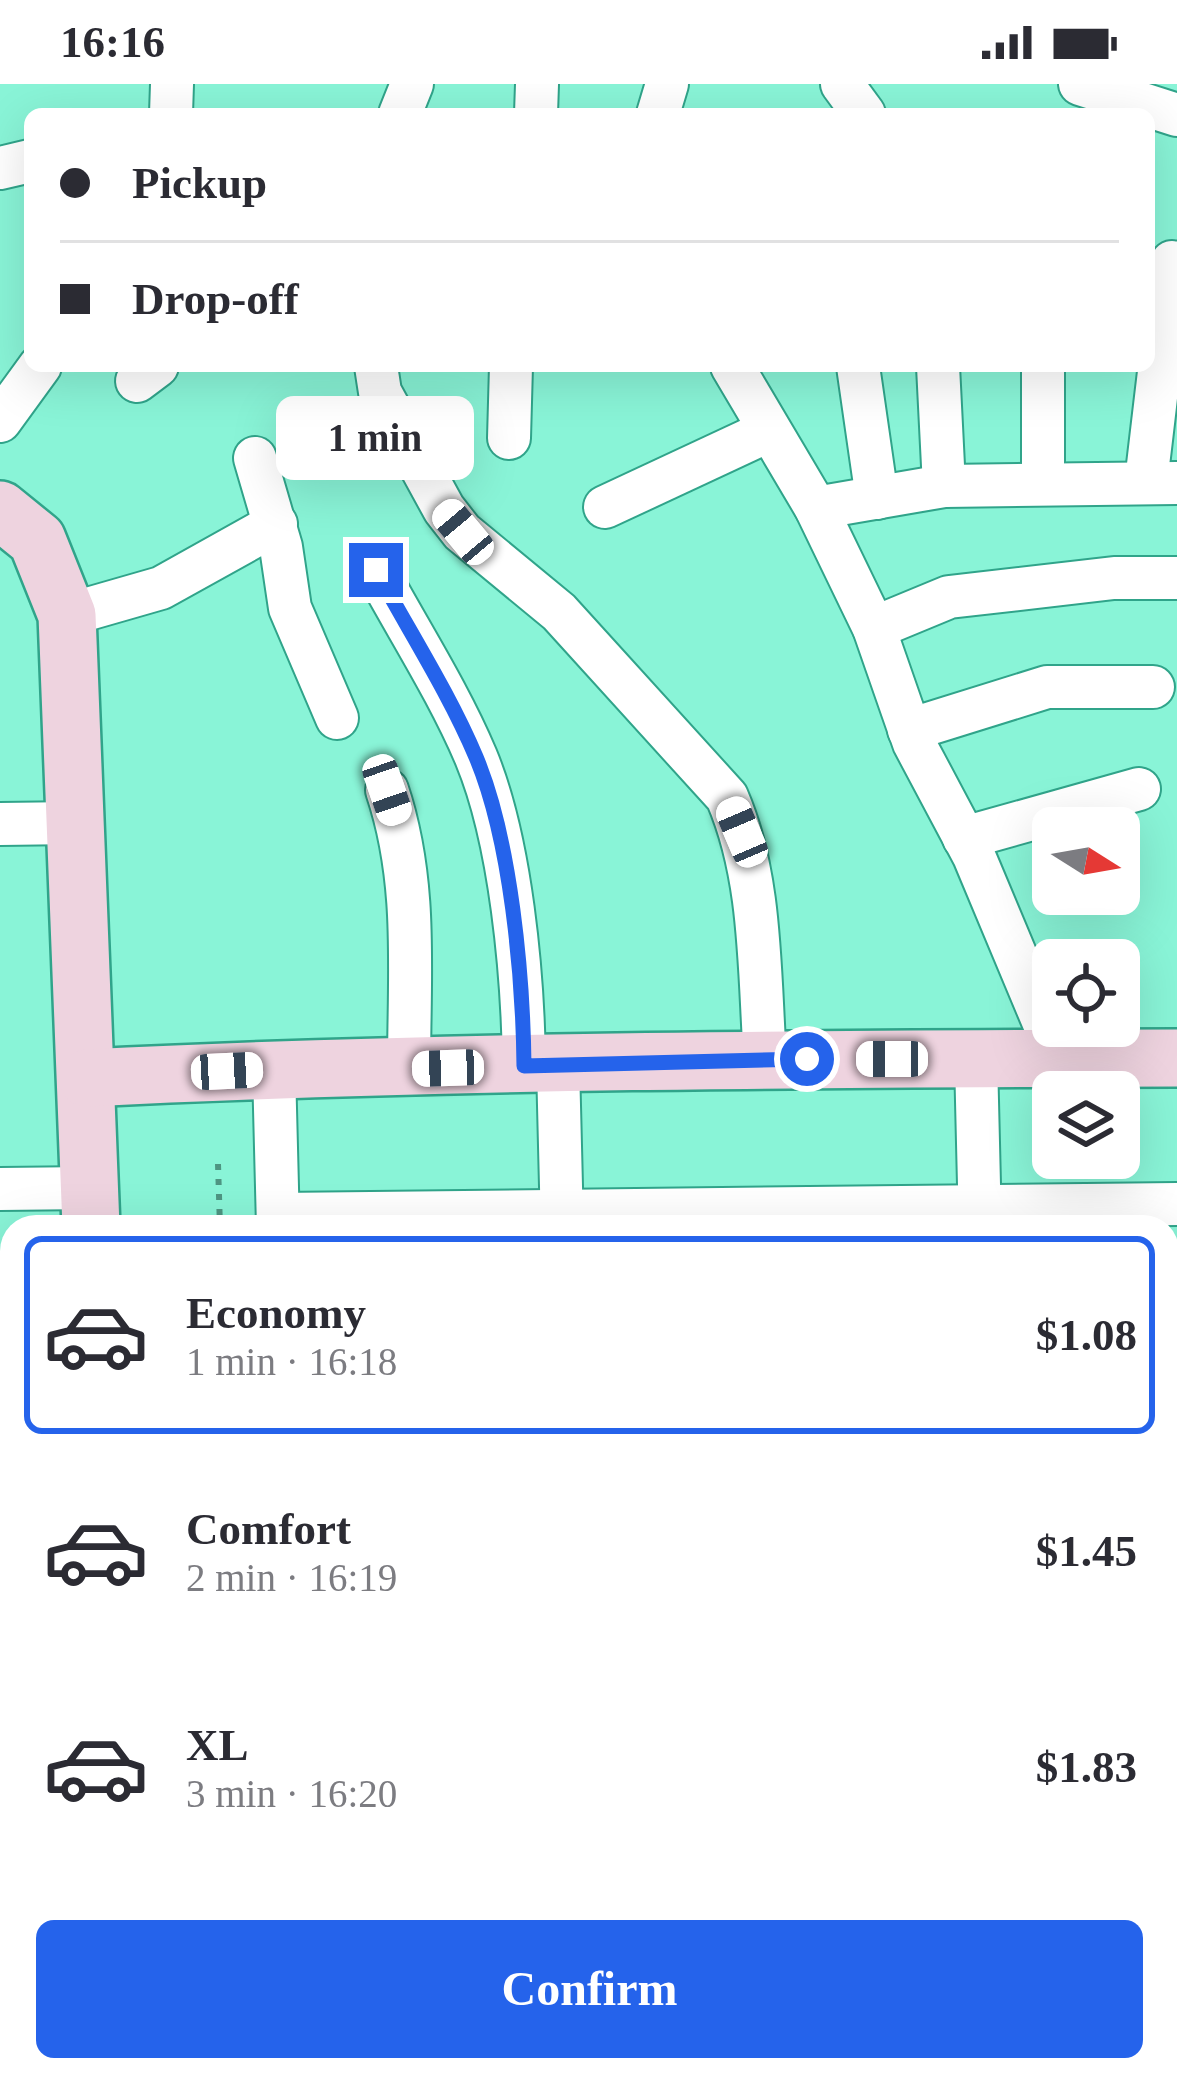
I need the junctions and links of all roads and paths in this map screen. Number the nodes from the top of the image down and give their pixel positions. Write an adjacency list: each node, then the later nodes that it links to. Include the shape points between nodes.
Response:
1 (1080, 84): 2 (street)
2 (1177, 115)
3 (1166, 260): 16 (street)
4 (36, 372): 11 (street)
5 (377, 372): 37 (street, via 443,509 545,598 727,797 752,880)
6 (511, 372): 13 (street)
7 (735, 372): 12 (street)
8 (859, 372): 18 (street)
9 (938, 372): 17 (street)
10 (1043, 372): 15 (street)
11 (0, 421)
12 (768, 431): 19 (street); 20 (street)
13 (509, 438)
14 (255, 458): 22 (street)
15 (1043, 483): 16 (street); 17 (street)
16 (1161, 483)
17 (944, 486): 18 (street)
18 (877, 498): 20 (street)
19 (605, 507)
20 (816, 508): 26 (street)
21 (0, 510): 25 (street, via 37,540)
22 (276, 524): 25 (street, via 161,588); 28 (street, via 290,608)
23 (376, 570): 39 (street, via 477,759)
24 (1177, 578): 26 (street, via 949,597)
25 (68, 614): 32 (street)
26 (874, 628): 29 (street)
27 (1153, 687): 29 (street, via 1047,687)
28 (337, 718)
29 (909, 730): 34 (street)
30 (1139, 788): 34 (street)
31 (387, 790): 41 (street, via 409,879)
32 (76, 823): 33 (street); 42 (street)
33 (0, 824)
34 (964, 838): 35 (street)
35 (1059, 1058): 36 (street); 38 (street)
36 (1177, 1058)
37 (765, 1059): 38 (street); 39 (street)
38 (976, 1059): 50 (street)
39 (541, 1065): 41 (street); 49 (street)
40 (274, 1069): 41 (street); 42 (street); 48 (street)
41 (410, 1069)
42 (87, 1078): 46 (street)
43 (218, 1164): 47 (path)
44 (0, 1189): 46 (street)
45 (1177, 1204): 51 (street)
46 (90, 1208)
47 (220, 1215)
48 (278, 1215)
49 (560, 1215)
50 (980, 1215)
51 (996, 1215)

